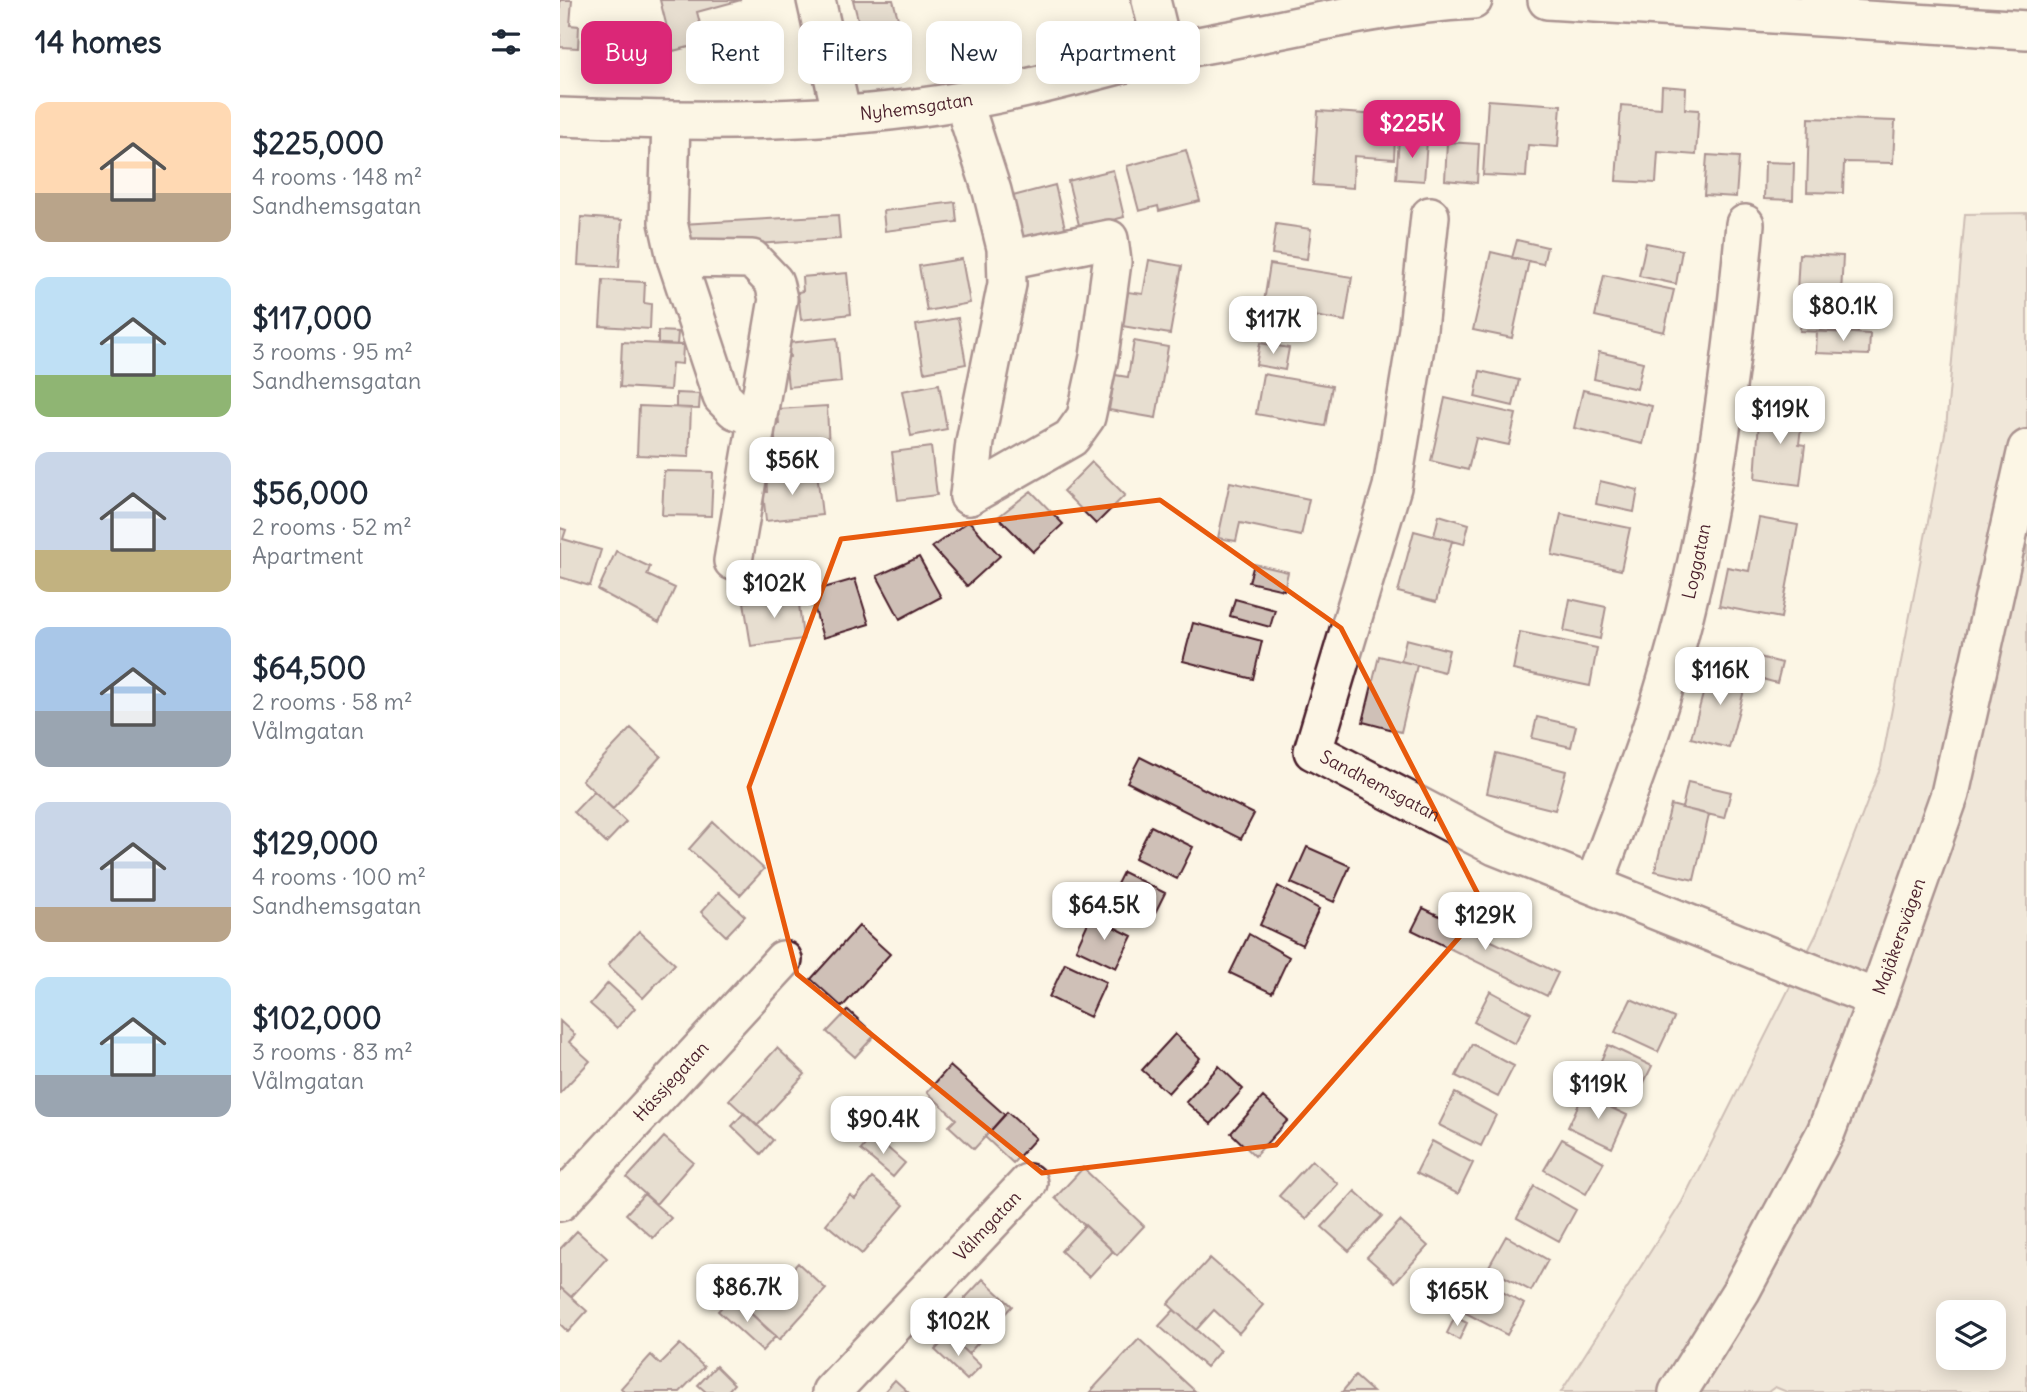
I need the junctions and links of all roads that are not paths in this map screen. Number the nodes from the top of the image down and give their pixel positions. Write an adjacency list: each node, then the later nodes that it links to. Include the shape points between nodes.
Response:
1 (816, 0): 11 (street)
2 (1151, 0): 6 (street)
3 (1473, 0): 8 (street, Nyhemsgatan, via 1368,12)
4 (1547, 0): 5 (street)
5 (1747, 7): 7 (street)
6 (1156, 21)
7 (2027, 30)
8 (1200, 46)
9 (1036, 84): 10 (street, Nyhemsgatan)
10 (963, 101): 11 (street, Nyhemsgatan); 17 (street, via 992,191)
11 (842, 116): 13 (street, Nyhemsgatan)
12 (560, 117): 13 (street, Nyhemsgatan)
13 (671, 121): 16 (street, via 668,222)
14 (1430, 216): 21 (street, Sandhemsgatan, via 1418,329 1392,487 1312,751 1495,846)
15 (1745, 224): 21 (street, Loggatan, via 1728,387 1701,542 1654,720)
16 (676, 258): 18 (street, via 722,397 735,410); 18 (street, via 752,259 774,282 778,299)
17 (1007, 260): 17 (street, via 1007,284 975,442 969,496 1071,438 1086,416 1099,358 1112,262 1109,239)
18 (756, 417): 20 (street)
19 (2027, 449): 23 (street, Majåkersvägen, via 1950,794)
20 (733, 561)
21 (1594, 885): 23 (street, Sandhemsgatan)
22 (783, 960): 25 (street, Hässjegatan)
23 (1877, 999): 27 (street, Majåkersvägen, via 1826,1132 1741,1291)
24 (1028, 1183): 26 (street, Vålmgatan)
25 (560, 1202)
26 (831, 1392)
27 (1678, 1392)

